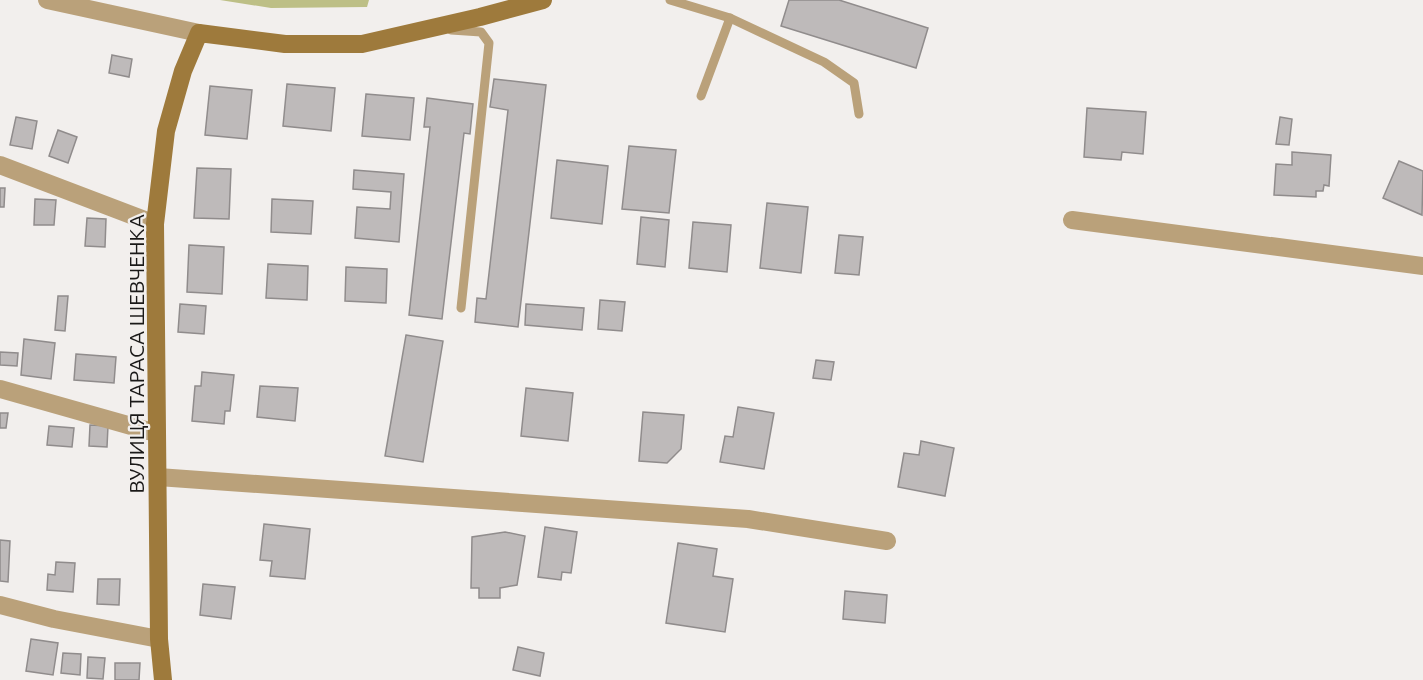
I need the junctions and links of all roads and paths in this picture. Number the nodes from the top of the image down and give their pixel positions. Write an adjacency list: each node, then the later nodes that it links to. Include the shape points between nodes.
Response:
1 (47, 0): 6 (street)
2 (543, 0): 5 (street)
3 (670, 0): 4 (lane)
4 (730, 18): 7 (lane); 8 (lane, via 824,62 854,83)
5 (431, 28): 6 (street, via 362,44 285,44); 13 (lane, via 481,32 489,43)
6 (199, 33): 11 (street, ВУЛИЦЯ ТАРАСА ШЕВЧЕНКА, via 183,71 166,131)
7 (700, 96)
8 (859, 114)
9 (0, 165): 11 (street)
10 (1072, 220): 12 (street)
11 (155, 224): 15 (street, ВУЛИЦЯ ТАРАСА ШЕВЧЕНКА)
12 (1423, 266)
13 (461, 308)
14 (0, 389): 15 (street)
15 (156, 433): 16 (street, ВУЛИЦЯ ТАРАСА ШЕВЧЕНКА)
16 (158, 477): 17 (street, via 748,519); 19 (street, ВУЛИЦЯ ТАРАСА ШЕВЧЕНКА)
17 (887, 541)
18 (0, 606): 19 (street)
19 (159, 639): 20 (street, ВУЛИЦЯ ТАРАСА ШЕВЧЕНКА)
20 (163, 680)

